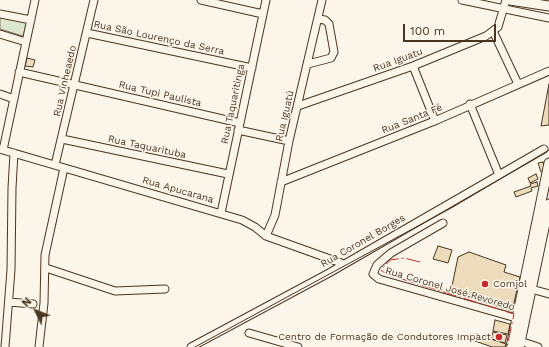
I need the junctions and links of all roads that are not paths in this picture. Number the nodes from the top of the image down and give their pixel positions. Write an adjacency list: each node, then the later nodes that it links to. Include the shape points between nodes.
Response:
1 (35, 0): 15 (street)
2 (94, 0): 17 (street, Rua Vinheaedo)
3 (201, 0): 12 (street)
4 (266, 0): 12 (street, Rua Taquaritinga)
5 (322, 0): 14 (street, Rua Iguatú)
6 (462, 0): 10 (street)
7 (506, 0): 10 (street)
8 (510, 0): 9 (main road)
9 (549, 6)
10 (504, 9): 13 (street); 16 (street, via 498,27)
11 (0, 14): 15 (street)
12 (263, 14): 22 (street, Rua Taquaritinga)
13 (549, 18)
14 (318, 19): 20 (street, Rua Iguatú); 20 (street, via 329,24 334,52 331,58)
15 (31, 20): 19 (street)
16 (493, 31): 21 (street, Rua Iguatu); 26 (street)
17 (86, 33): 22 (street, Rua São Lourenço da Serra); 25 (street, Rua Vinheaedo)
18 (0, 34): 19 (street)
19 (26, 42): 24 (street)
20 (308, 64): 30 (street, Rua Iguatú)
21 (413, 66): 30 (street, Rua Iguatu); 31 (street)
22 (252, 68): 32 (street, Rua Taquaritinga)
23 (549, 70): 26 (street, Rua Santa Fé)
24 (19, 72): 25 (street, Rua Tupi Paulista); 28 (street)
25 (75, 84): 32 (street, Rua Tupi Paulista); 33 (street, Rua Vinheaedo)
26 (518, 84): 29 (street, Rua Santa Fé)
27 (0, 94): 28 (street)
28 (14, 99): 36 (street)
29 (470, 104): 31 (street, Rua Santa Fé); 42 (street)
30 (298, 106): 34 (street, Rua Iguatú)
31 (435, 121): 43 (street, Rua Santa Fé)
32 (239, 126): 34 (street, Rua Tupi Paulista); 41 (street, Rua Taquaritinga)
33 (62, 139): 39 (street, Rua Vinheaedo); 41 (street, Rua Taquarituba)
34 (289, 141): 43 (street, Rua Iguatú)
35 (544, 149): 42 (street, Rua Coronel Borges)
36 (1, 150): 37 (street, Rua Apucarana)
37 (14, 153): 39 (street, Rua Apucarana); 54 (street)
38 (549, 163): 56 (main road)
39 (55, 165): 40 (street, Rua Apucarana)
40 (64, 168): 45 (street, Rua Apucarana); 50 (street, via 46,255)
41 (228, 174): 45 (street, Rua Taquaritinga)
42 (499, 175): 49 (street, Rua Coronel Borges)
43 (281, 182): 48 (street, Rua Iguatú, via 275,215)
44 (549, 204): 47 (main road)
45 (221, 213): 48 (street, Rua Apucarana, via 248,223)
46 (443, 223): 56 (street, Rua Coronel José Revoredo, via 391,253 377,265 372,274 379,279)
47 (546, 235): 52 (main road)
48 (266, 236): 49 (street, Rua Apucarana)
49 (344, 264): 61 (street, Rua Coronel Borges)
50 (46, 268): 51 (street, via 115,291); 60 (street)
51 (165, 289)
52 (531, 289): 53 (street); 58 (main road)
53 (549, 294)
54 (9, 302): 55 (street); 59 (street)
55 (33, 304)
56 (516, 318): 63 (main road)
57 (249, 333): 62 (street)
58 (519, 344): 64 (street)
59 (5, 347)
60 (40, 347)
61 (191, 347)
62 (298, 347)
63 (511, 347)
64 (538, 347)

